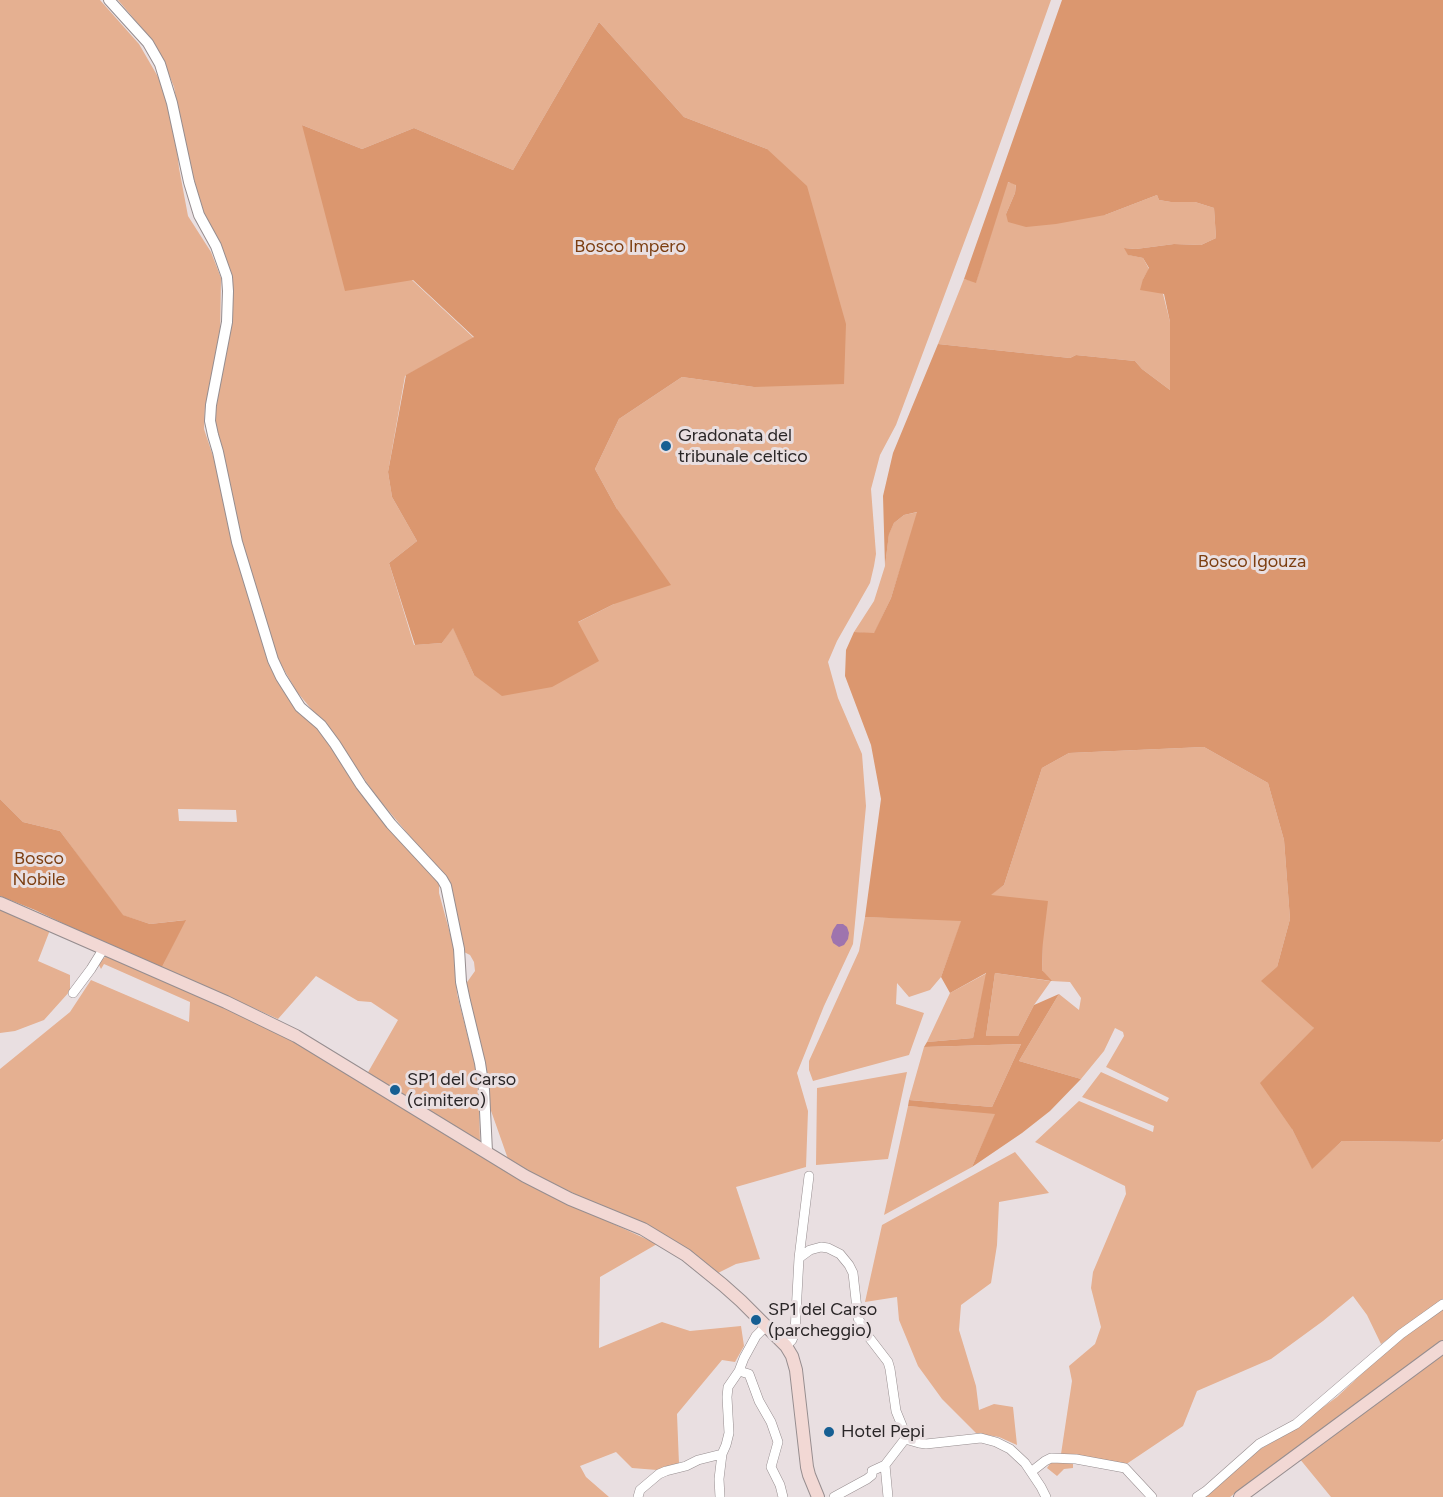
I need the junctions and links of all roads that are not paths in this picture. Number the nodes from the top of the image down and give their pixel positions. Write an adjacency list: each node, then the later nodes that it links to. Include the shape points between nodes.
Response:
1 (108, 0): 5 (street, via 148,43 160,64 199,215 227,277 227,322 210,421 237,542 273,660 300,707 321,725 391,824 446,886 459,949 461,982 480,1063)
2 (0, 903): 3 (main road)
3 (104, 948): 4 (street); 5 (main road, via 296,1036)
4 (74, 993)
5 (487, 1152): 9 (main road, via 525,1176 643,1229 686,1255)
6 (809, 1176): 7 (street)
7 (799, 1258): 10 (street, via 795,1332); 13 (street, via 821,1247 840,1254 849,1265 858,1318 888,1362)
8 (1443, 1304): 25 (street, via 1392,1341 1296,1424 1259,1444)
9 (766, 1326): 10 (main road); 12 (street, via 756,1336)
10 (786, 1346): 20 (main road, via 795,1363 807,1467)
11 (1443, 1347): 26 (main road)
12 (739, 1371): 14 (street, via 728,1387 729,1433); 19 (street, via 749,1374 778,1442 771,1467)
13 (905, 1439): 15 (street); 16 (street, via 927,1444 989,1439 1010,1449)
14 (722, 1454): 17 (street, via 659,1474 640,1490); 18 (street)
15 (885, 1465): 21 (street); 22 (street)
16 (1031, 1472): 23 (street); 24 (street, via 1051,1458 1125,1468)
17 (638, 1497)
18 (720, 1497)
19 (783, 1497)
20 (818, 1497)
21 (834, 1497)
22 (888, 1497)
23 (1046, 1497)
24 (1152, 1497)
25 (1197, 1497)
26 (1240, 1497)

